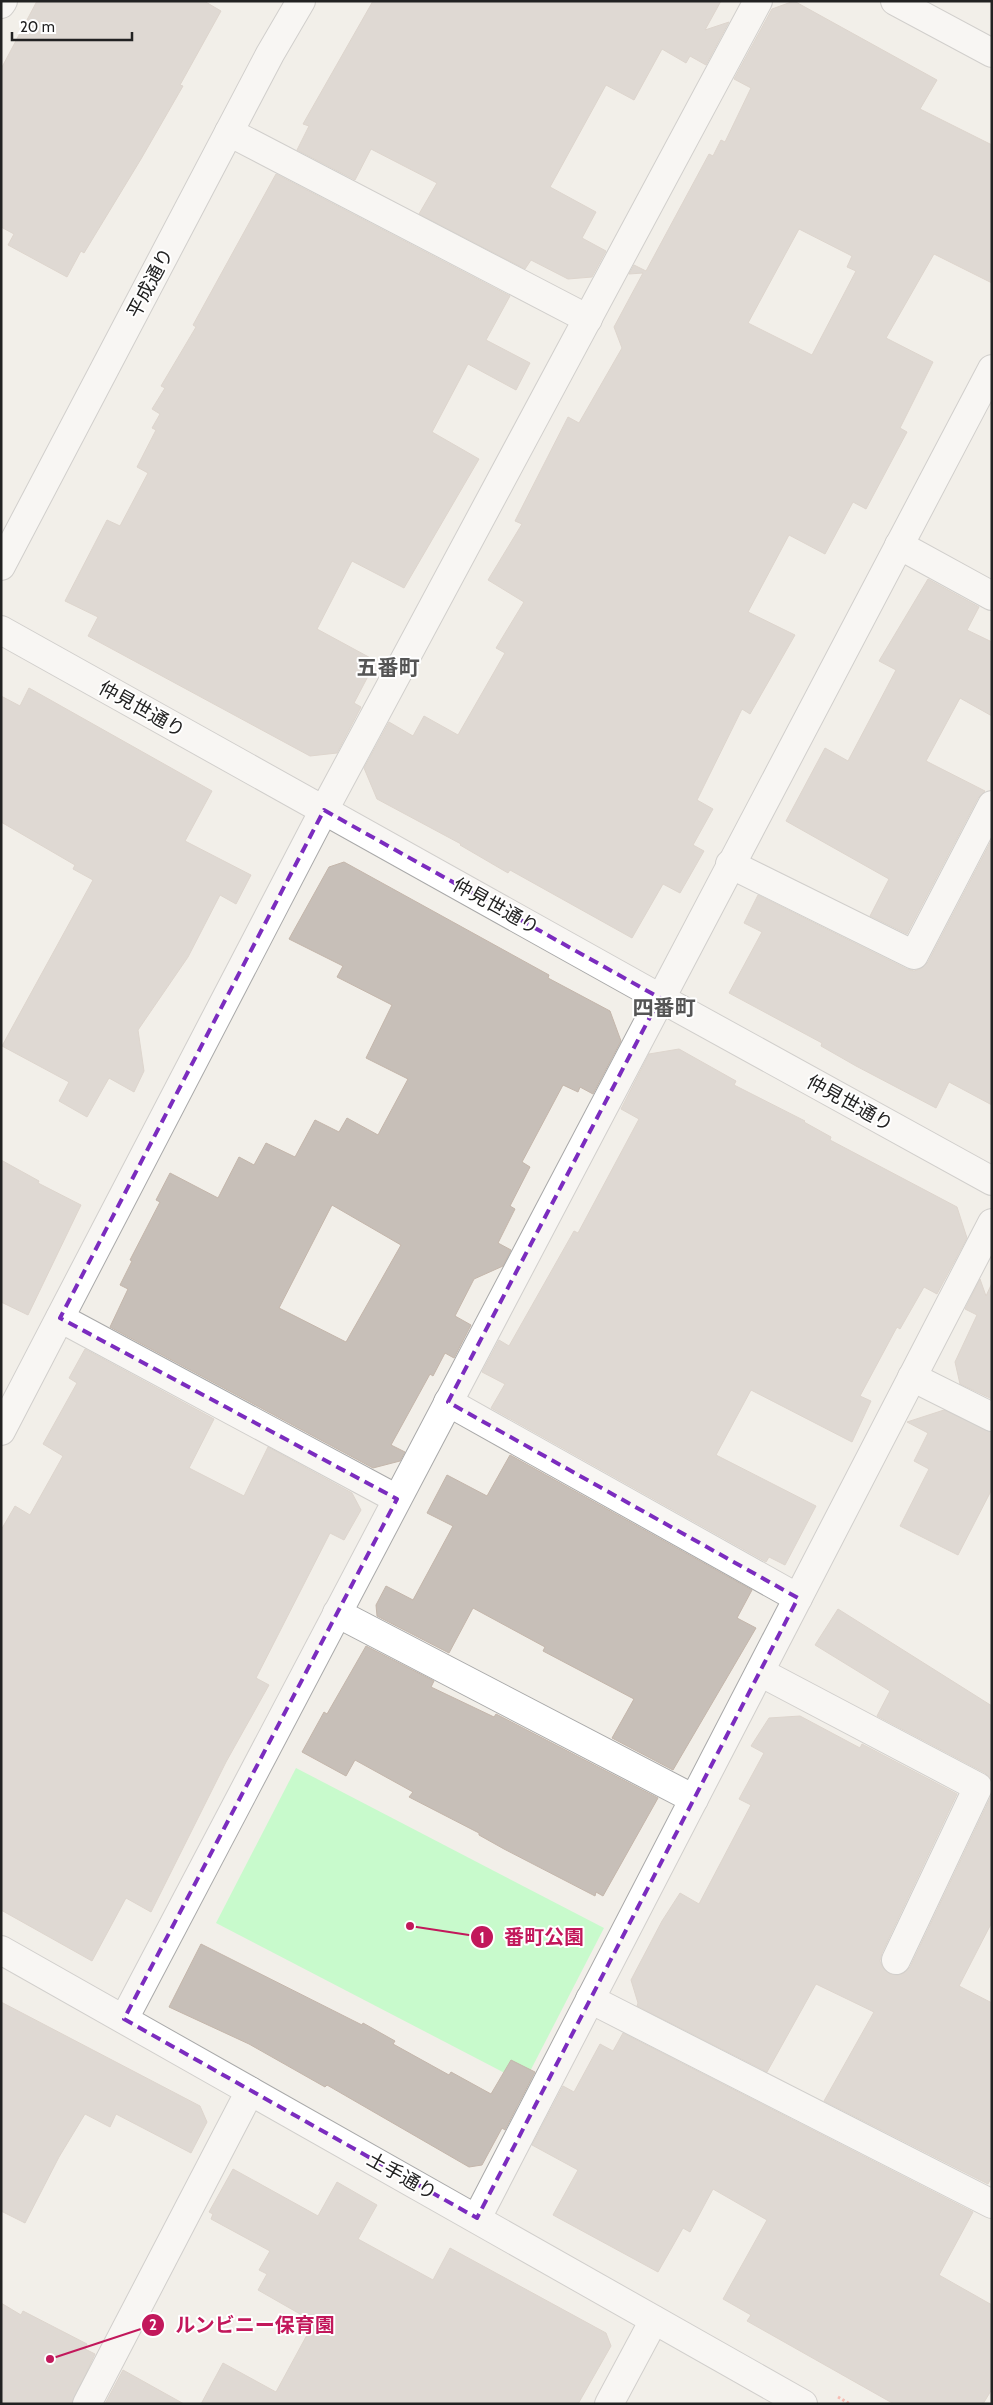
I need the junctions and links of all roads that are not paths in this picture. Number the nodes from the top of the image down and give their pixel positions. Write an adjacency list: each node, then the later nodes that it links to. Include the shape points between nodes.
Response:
1 (301, 1): 5 (street, 平成通り)
2 (758, 1): 6 (street)
3 (895, 1): 4 (street)
4 (990, 48)
5 (229, 132): 6 (street); 9 (street, 平成通り)
6 (588, 319): 13 (street)
7 (992, 369): 8 (street)
8 (899, 545): 10 (street); 14 (street)
9 (1, 566)
10 (992, 596)
11 (1, 630): 13 (street, 仲見世通り)
12 (992, 806): 14 (street, via 914,955)
13 (324, 810): 15 (street, 仲見世通り); 18 (street)
14 (730, 864): 15 (street)
15 (660, 998): 16 (street, 仲見世通り); 20 (street)
16 (992, 1181)
17 (992, 1223): 19 (street)
18 (60, 1318): 22 (street); 23 (street)
19 (912, 1377): 21 (street); 24 (street)
20 (448, 1402): 23 (street); 24 (street)
21 (992, 1416)
22 (1, 1431)
23 (397, 1499): 25 (street)
24 (798, 1598): 26 (street)
25 (337, 1613): 27 (street); 31 (street)
26 (760, 1672): 27 (street); 29 (street, via 978,1786)
27 (694, 1799): 30 (street)
28 (1, 1950): 31 (street, 土手通り)
29 (896, 1960)
30 (590, 1999): 33 (street); 34 (street)
31 (124, 2019): 32 (street, 土手通り)
32 (250, 2091): 34 (street, 土手通り); 36 (street)
33 (992, 2204)
34 (477, 2218): 35 (street, 土手通り)
35 (654, 2320): 37 (street); 38 (street, 土手通り)
36 (86, 2404)
37 (609, 2404)
38 (803, 2404)

